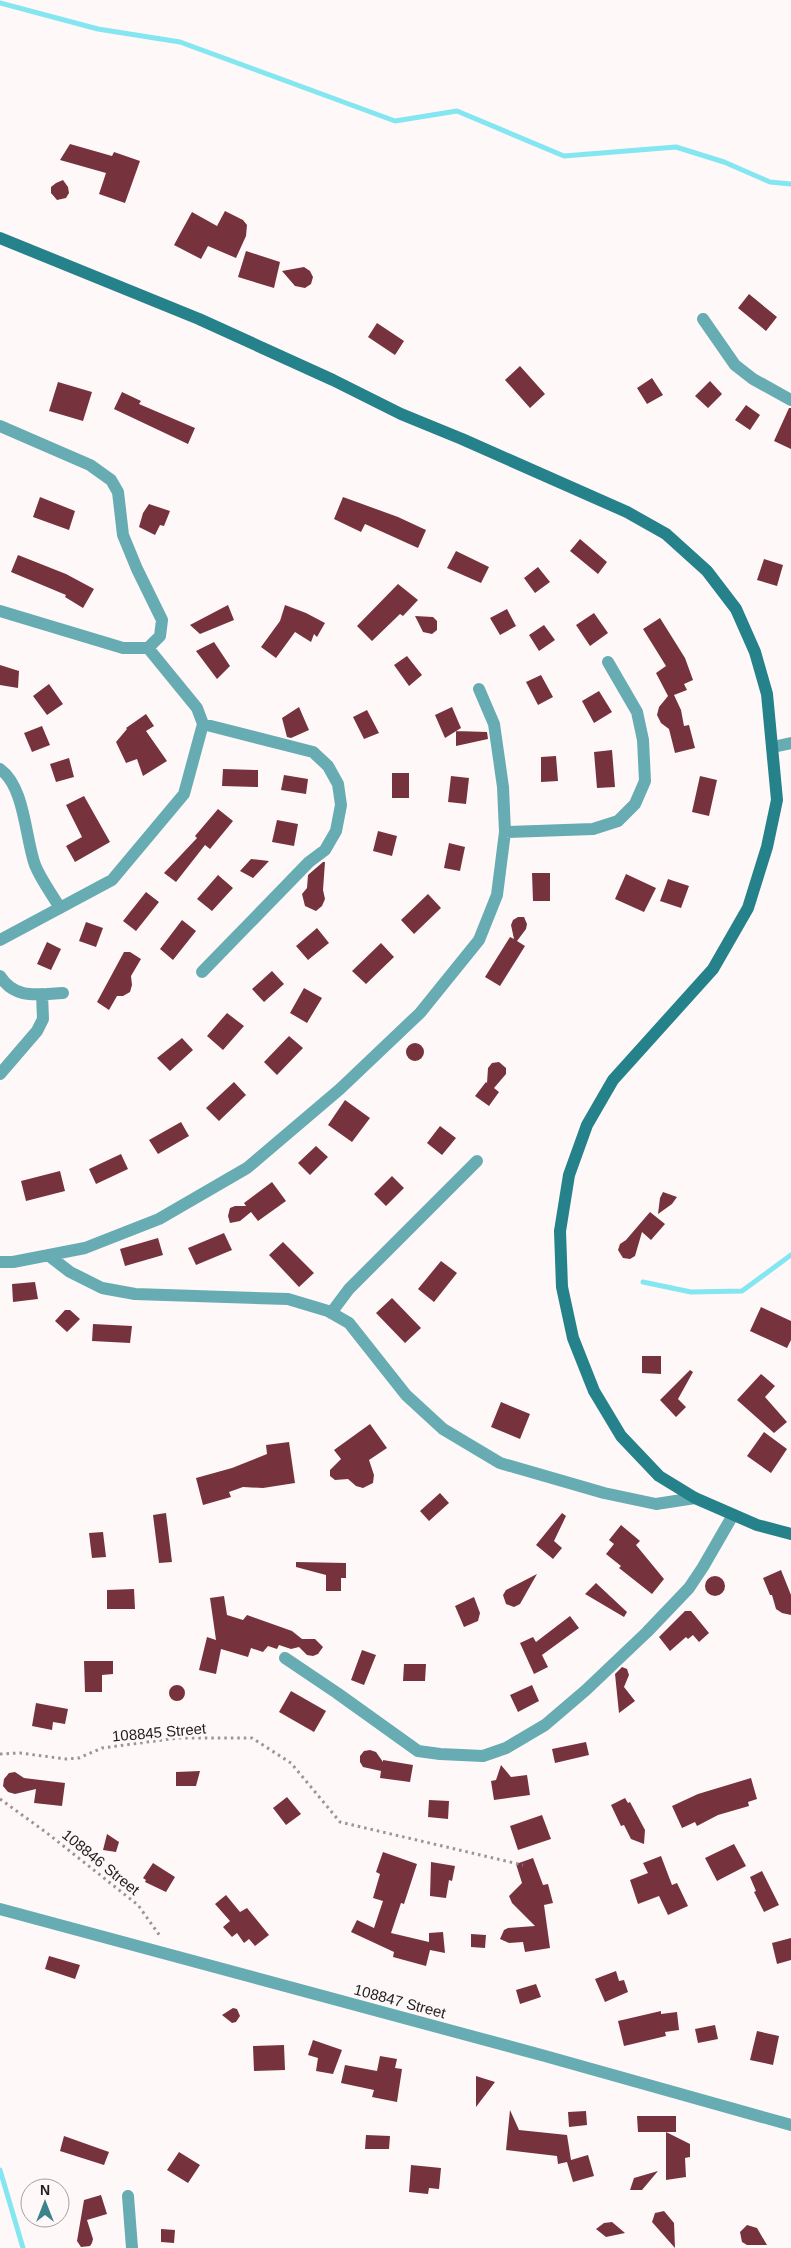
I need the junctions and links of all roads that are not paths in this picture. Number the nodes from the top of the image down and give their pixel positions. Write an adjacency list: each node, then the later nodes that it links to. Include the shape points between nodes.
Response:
1 (0, 238): 11 (street, via 198,319 401,414 627,512 666,534 707,571 736,609 755,652 767,694)
2 (703, 319): 3 (street, via 735,365)
3 (791, 400)
4 (0, 426): 6 (street, via 90,465 111,480 118,492 123,535 162,620 160,636)
5 (0, 611): 6 (street, via 123,648)
6 (148, 648): 9 (street, via 197,708)
7 (608, 662): 13 (street, via 637,712 644,781 635,804 618,821 593,829)
8 (479, 689): 13 (street, via 494,724 503,787)
9 (203, 724): 14 (street, via 184,794 112,880); 16 (street, via 313,752 328,766 338,784 341,805 336,831 325,850 309,862)
10 (791, 743): 11 (street)
11 (773, 747): 25 (street, via 777,800 748,908 713,969 613,1080 588,1125 569,1175 560,1231 562,1287 569,1321 594,1391 621,1436 659,1476)
12 (0, 769): 14 (street, via 17,792 36,866)
13 (505, 832): 22 (street, via 497,895 479,940 420,1013 340,1089 247,1168 159,1219 85,1248)
14 (60, 908): 15 (street)
15 (0, 940)
16 (202, 972)
17 (0, 976): 19 (street, via 5,985 19,994)
18 (63, 993): 19 (street)
19 (42, 994): 20 (street, via 43,1019 37,1031)
20 (0, 1074)
21 (477, 1161): 24 (street, via 348,1289)
22 (48, 1255): 23 (street); 24 (street, via 70,1272 102,1288 135,1294 288,1299)
23 (0, 1262)
24 (331, 1313): 25 (street, via 349,1323 406,1395 443,1429 500,1463 604,1493 656,1504)
25 (695, 1498): 26 (street)
26 (733, 1515): 27 (street); 28 (street, via 689,1588 647,1632 545,1725 506,1748 483,1756 418,1751)
27 (791, 1534)
28 (285, 1658)
29 (0, 1909): 30 (street, 108847 Street)
30 (791, 2125)
31 (128, 2196): 32 (street)
32 (132, 2248)

